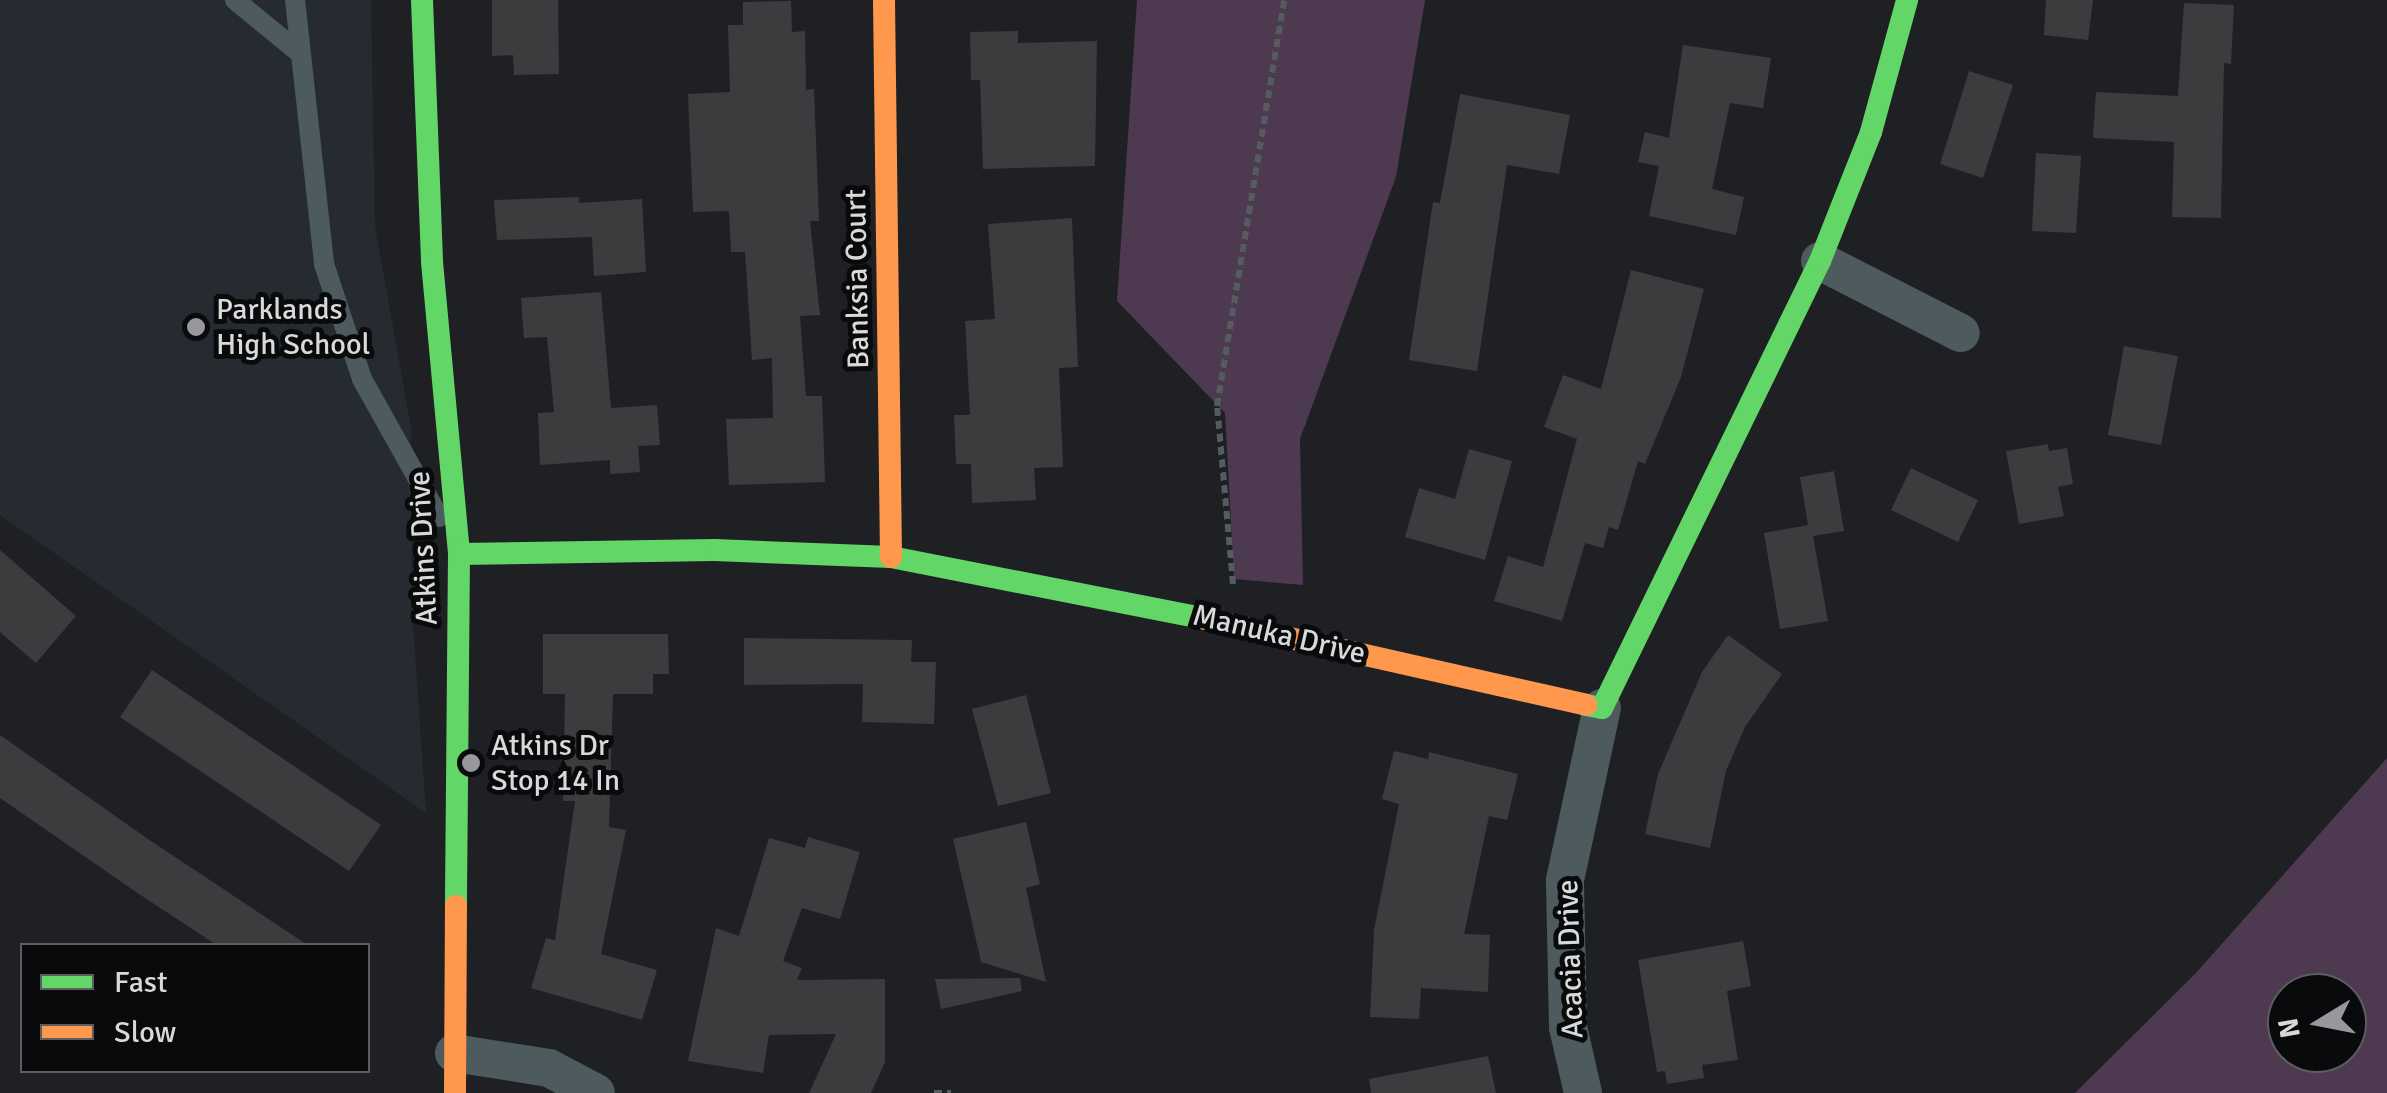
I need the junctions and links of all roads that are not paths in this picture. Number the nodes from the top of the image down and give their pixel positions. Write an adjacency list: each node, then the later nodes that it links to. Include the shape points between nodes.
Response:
1 (235, 0): 6 (lane)
2 (295, 0): 6 (lane)
3 (422, 0): 9 (street, Atkins Drive, via 432,262)
4 (884, 0): 10 (street, Banksia Court)
5 (1907, 0): 7 (street, via 1871,132)
6 (297, 51): 9 (lane, via 324,264 342,330)
7 (1820, 261): 8 (street); 11 (street)
8 (1961, 333)
9 (459, 554): 10 (street, Manuka Drive, via 715,550); 12 (street, Atkins Drive)
10 (891, 557): 11 (street, Manuka Drive)
11 (1602, 708): 15 (street, Acacia Drive, via 1565,880 1568,1027)
12 (454, 1053): 13 (street, Atkins Drive); 14 (street, via 549,1068)
13 (455, 1093)
14 (596, 1093)
15 (1582, 1093)

